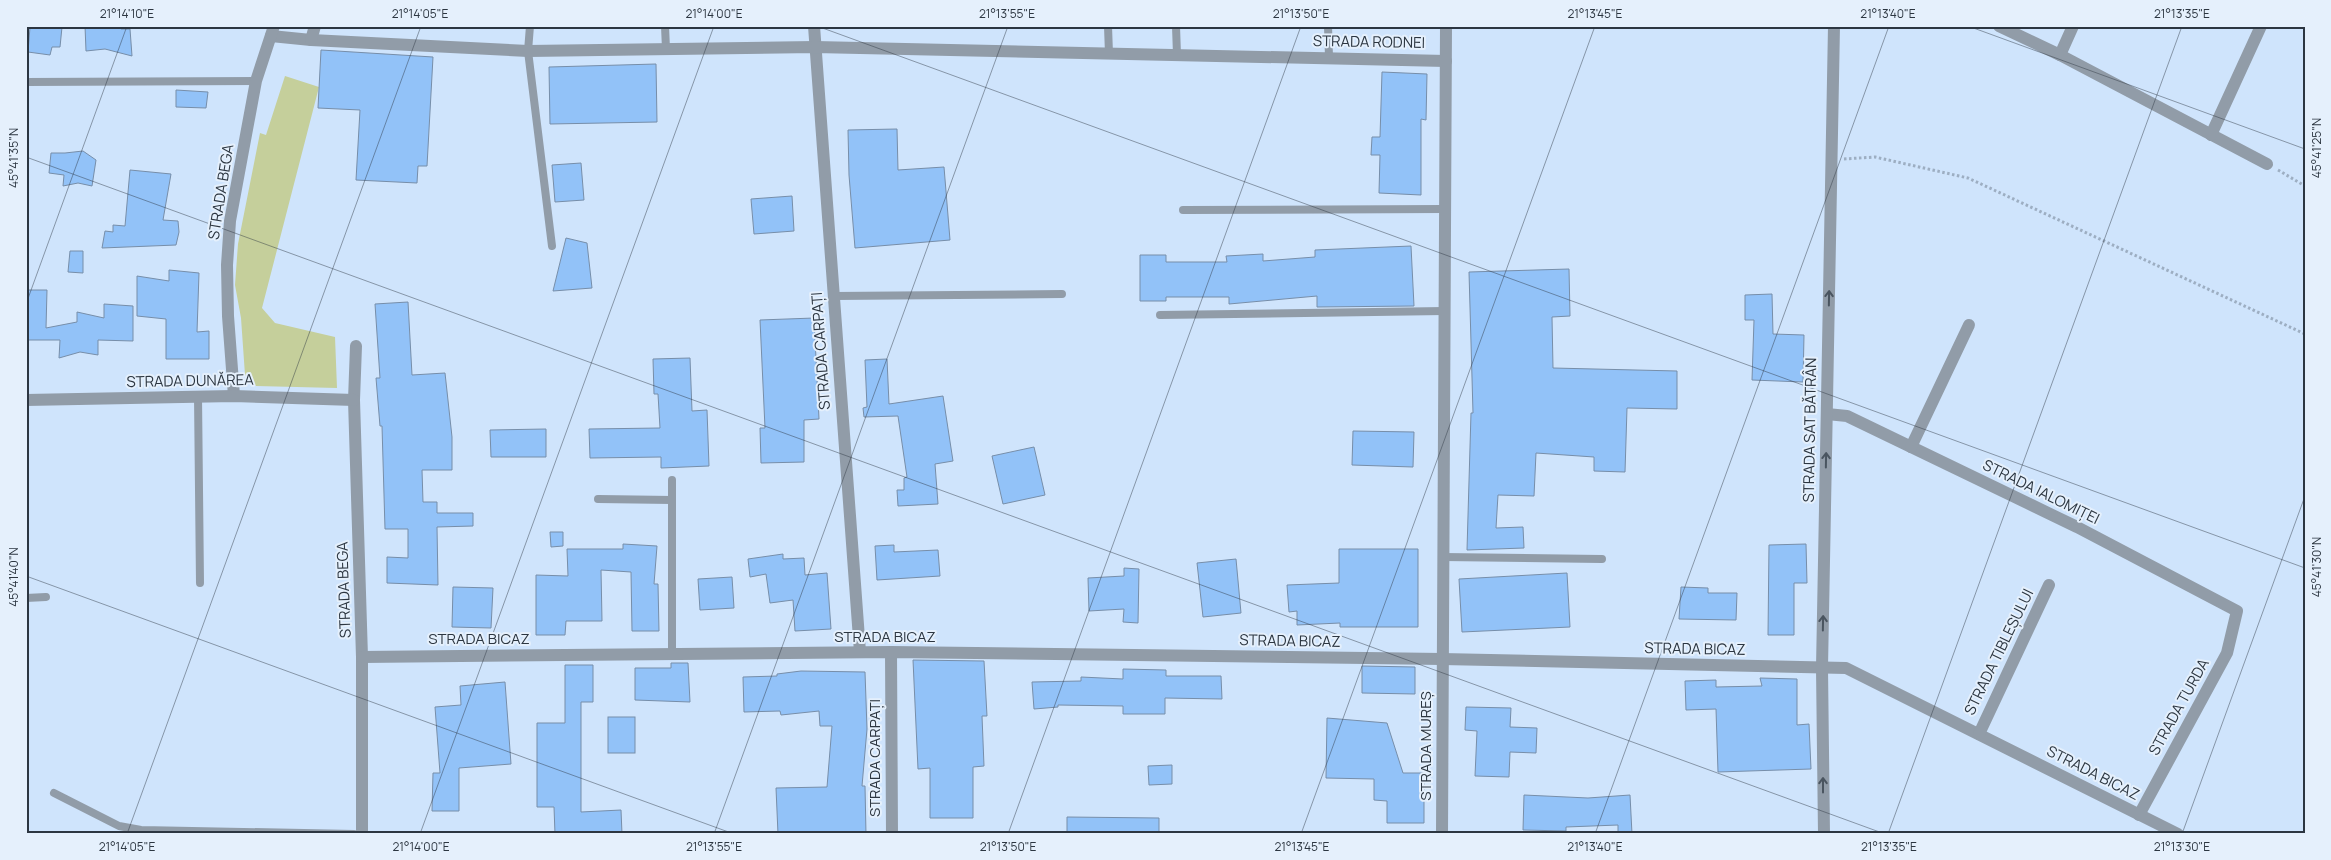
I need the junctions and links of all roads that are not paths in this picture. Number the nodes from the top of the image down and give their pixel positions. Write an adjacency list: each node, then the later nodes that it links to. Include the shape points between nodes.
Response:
1 (315, 26): 14 (street)
2 (530, 26): 17 (lane)
3 (665, 26): 16 (lane)
4 (814, 26): 15 (street, STRADA CARPAȚI)
5 (1108, 26): 18 (lane)
6 (1176, 26): 19 (lane)
7 (1328, 26): 21 (lane)
8 (1446, 26): 22 (street, STRADA MUREȘ)
9 (1834, 26): 40 (street, STRADA SAT BĂTRÂN, one-way to 9)
10 (1999, 26): 20 (street)
11 (2073, 26): 20 (street)
12 (2261, 26): 25 (street)
13 (273, 31): 14 (street, STRADA RODNEI); 23 (street, STRADA BEGA)
14 (311, 40): 17 (street, STRADA RODNEI)
15 (815, 47): 16 (street, STRADA RODNEI); 18 (street, STRADA RODNEI); 31 (street, STRADA CARPAȚI)
16 (666, 49): 17 (street, STRADA RODNEI)
17 (528, 51): 29 (lane)
18 (1109, 54): 19 (street, STRADA RODNEI)
19 (1177, 55): 21 (street, STRADA RODNEI)
20 (2060, 55): 25 (street)
21 (1329, 58): 22 (street, STRADA RODNEI)
22 (1446, 61): 27 (street, STRADA MUREȘ)
23 (256, 81): 24 (lane); 37 (street, STRADA BEGA, via 230,221 228,316)
24 (26, 82)
25 (2211, 135): 26 (street)
26 (2267, 164)
27 (1444, 209): 28 (lane); 32 (street, STRADA MUREȘ)
28 (1183, 210)
29 (552, 246)
30 (1062, 294): 31 (lane)
31 (834, 296): 52 (street, STRADA CARPAȚI)
32 (1444, 311): 33 (lane); 45 (street, STRADA MUREȘ)
33 (1160, 315)
34 (1969, 325): 41 (street)
35 (356, 346): 39 (street, STRADA BEGA)
36 (198, 396): 37 (street, STRADA DUNĂREA); 38 (street, STRADA DUNĂREA); 47 (lane)
37 (234, 396): 39 (street, STRADA DUNĂREA)
38 (26, 400)
39 (354, 400): 55 (street, STRADA BEGA)
40 (1827, 414): 41 (street, STRADA IALOMIȚEI, via 1846,416); 57 (street, STRADA SAT BĂTRÂN, one-way to 40)
41 (1911, 447): 51 (street, STRADA IALOMIȚEI, via 2077,527)
42 (672, 480): 44 (lane)
43 (598, 498): 44 (lane)
44 (672, 500): 54 (lane)
45 (1443, 557): 46 (lane); 56 (street, STRADA MUREȘ)
46 (1602, 559)
47 (200, 583)
48 (2050, 585): 58 (street, STRADA TIBLEȘULUI)
49 (26, 598): 50 (lane)
50 (46, 598)
51 (2237, 611): 60 (street, STRADA TURDA, via 2227,654)
52 (860, 652): 53 (street, STRADA BICAZ); 54 (street, STRADA BICAZ)
53 (891, 652): 56 (street, STRADA BICAZ); 63 (street, STRADA CARPAȚI)
54 (672, 654): 55 (street, STRADA BICAZ)
55 (362, 656): 62 (street, STRADA BEGA)
56 (1442, 659): 57 (street, STRADA BICAZ); 64 (street, STRADA MUREȘ)
57 (1822, 668): 58 (street, STRADA BICAZ, via 1846,668); 65 (street, STRADA SAT BĂTRÂN, one-way to 57)
58 (1978, 734): 60 (street, STRADA BICAZ)
59 (54, 793): 61 (lane, via 119,826 141,830)
60 (2139, 814): 66 (street, STRADA BICAZ)
61 (354, 834)
62 (362, 834)
63 (892, 834)
64 (1442, 834)
65 (1824, 834)
66 (2178, 834)

